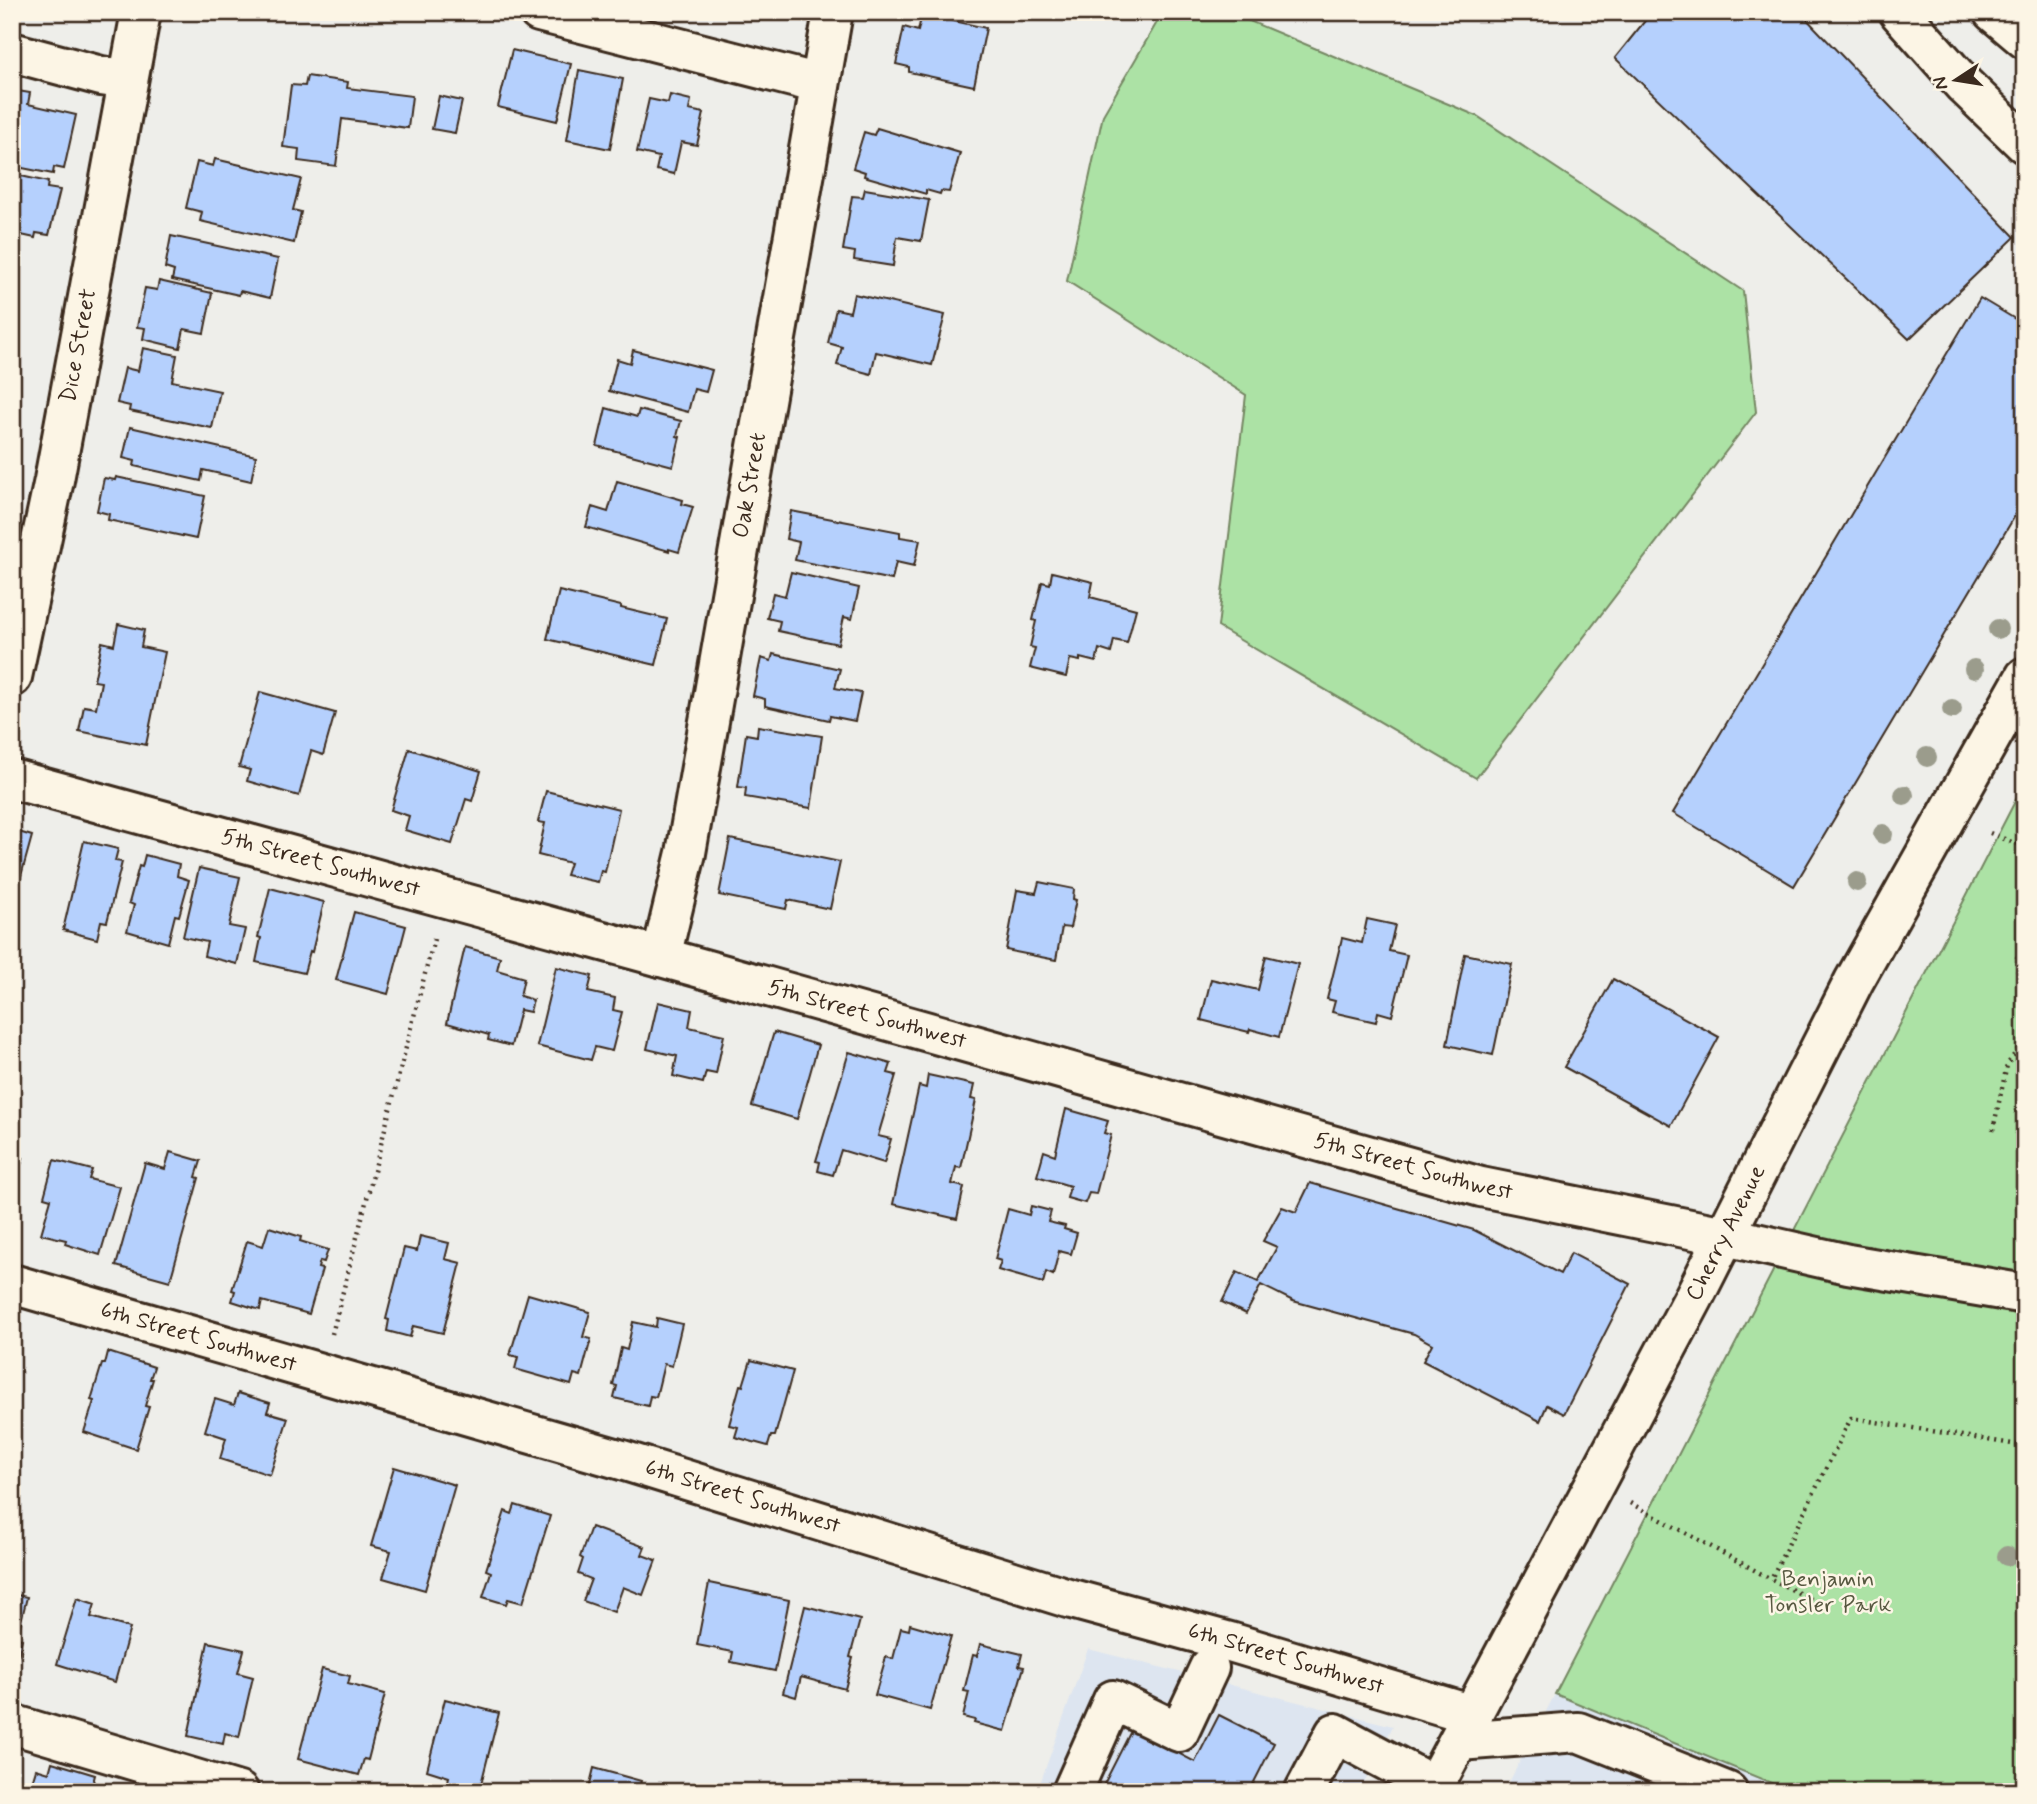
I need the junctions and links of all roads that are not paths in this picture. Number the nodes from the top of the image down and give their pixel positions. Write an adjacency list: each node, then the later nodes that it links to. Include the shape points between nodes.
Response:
1 (141, 12): 8 (street, Dice Street)
2 (539, 12): 9 (street)
3 (833, 12): 9 (street, Oak Street)
4 (1899, 12): 10 (street)
5 (1993, 12): 6 (street)
6 (2025, 39)
7 (12, 52): 8 (street)
8 (128, 80): 11 (street, Dice Street, via 54,480)
9 (820, 84): 14 (street, Oak Street, via 686,853)
10 (2025, 144)
11 (12, 677)
12 (2025, 677): 15 (street, Cherry Avenue, via 1854,981)
13 (12, 779): 14 (street, 5th Street Southwest)
14 (661, 957): 15 (street, 5th Street Southwest, via 1481,1187)
15 (1725, 1236): 17 (street, 5th Street Southwest, via 1848,1264); 20 (street, Cherry Avenue)
16 (12, 1284): 20 (street, 6th Street Southwest, via 622,1460 1068,1598 1230,1643)
17 (2025, 1294)
18 (1209, 1668): 23 (street, via 1179,1732 1113,1700)
19 (12, 1724): 22 (street)
20 (1466, 1728): 21 (street, Cherry Avenue); 25 (street, via 1578,1732)
21 (1432, 1789): 24 (street, via 1335,1733)
22 (239, 1792)
23 (1072, 1792)
24 (1304, 1792)
25 (1728, 1792)

